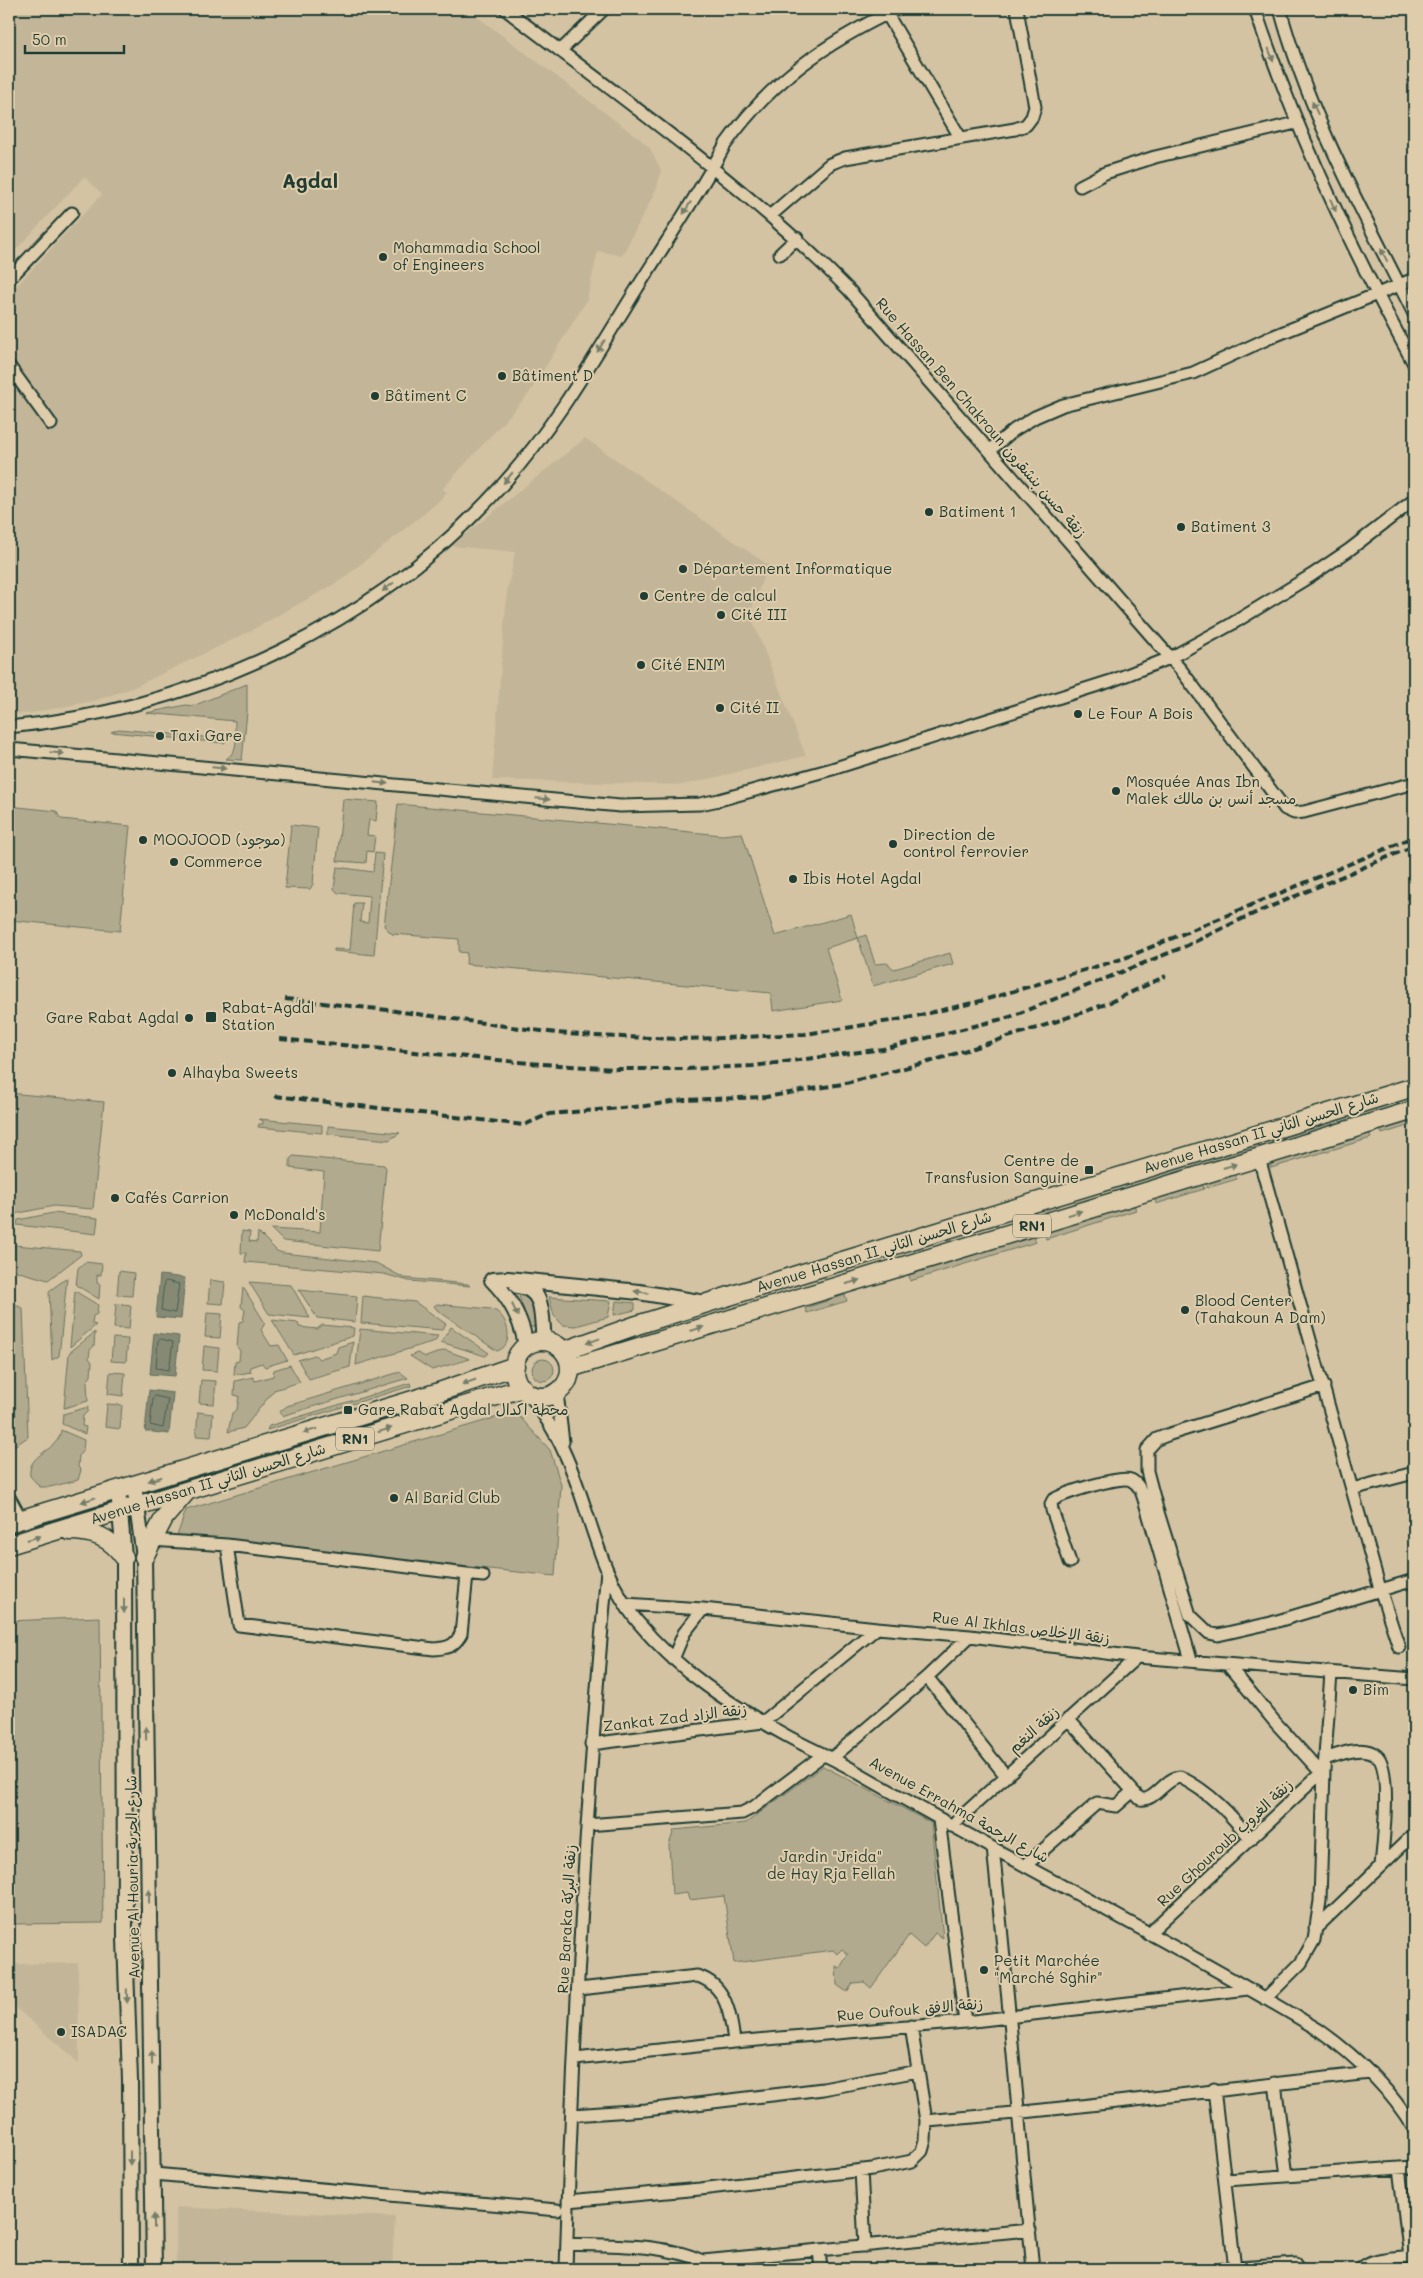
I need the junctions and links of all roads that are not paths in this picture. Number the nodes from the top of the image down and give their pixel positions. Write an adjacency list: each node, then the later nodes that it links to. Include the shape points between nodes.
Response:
1 (505, 9): 7 (street, Rue Hassan Ben Chakroun زنقة حسن بنشقرون)
2 (604, 9): 7 (street)
3 (1017, 9): 9 (street, via 1035,107 1032,117 1014,129)
4 (1255, 9): 8 (street, one-way to 8)
5 (1280, 9): 18 (street, one-way to 5, via 1310,97)
6 (889, 10): 9 (street); 10 (street, via 814,56 774,87 740,124)
7 (560, 51): 10 (street, Rue Hassan Ben Chakroun زنقة حسن بنشقرون)
8 (1296, 123): 11 (street, via 1155,158 1105,173); 19 (street, one-way to 19)
9 (960, 138): 13 (street, via 845,158 830,164)
10 (713, 166): 13 (street, Rue Hassan Ben Chakroun زنقة حسن بنشقرون); 27 (street, one-way to 27, via 566,403 533,448 478,511 404,576 306,639 204,684 93,715)
11 (1080, 186)
12 (72, 212): 16 (street)
13 (771, 214): 14 (street, Rue Hassan Ben Chakroun زنقة حسن بنشقرون)
14 (797, 238): 15 (street); 24 (street, Rue Hassan Ben Chakroun زنقة حسن بنشقرون, via 849,290)
15 (780, 254)
16 (9, 279)
17 (1414, 279): 18 (street)
18 (1400, 286): 19 (street); 20 (street)
19 (1377, 295): 21 (street); 24 (street, via 1269,338 1193,373 1063,405 1035,416)
20 (1414, 314)
21 (1414, 364)
22 (9, 366): 23 (street)
23 (51, 424)
24 (990, 450): 26 (street, Rue Hassan Ben Chakroun زنقة حسن بنشقرون)
25 (1414, 500): 26 (street, via 1312,575)
26 (1170, 658): 28 (street, one-way to 26, via 620,806 700,804 832,769 1111,681); 29 (street, Rue Hassan Ben Chakroun زنقة حسن بنشقرون, via 1289,812 1304,812)
27 (9, 727)
28 (9, 749)
29 (1414, 783)
30 (1414, 1087): 34 (main road, Avenue Hassan II شارع الحسن الثاني / RN1)
31 (1414, 1110): 32 (main road, Avenue Hassan II شارع الحسن الثاني / RN1)
32 (1259, 1158): 39 (main road, Avenue Hassan II شارع الحسن الثاني / RN1, one-way to 32); 40 (street)
33 (492, 1280): 34 (street, one-way to 33, via 639,1292); 35 (street, via 525,1287 535,1293 540,1305); 36 (street, one-way to 36, via 513,1305)
34 (706, 1304): 37 (main road, Avenue Hassan II شارع الحسن الثاني / RN1, one-way to 37)
35 (544, 1341): 36 (main road); 37 (main road)
36 (526, 1346): 38 (main road, via 517,1357)
37 (564, 1351): 39 (main road)
38 (515, 1366): 41 (main road, via 516,1376); 45 (main road, Avenue Hassan II شارع الحسن الثاني / RN1, one-way to 45)
39 (570, 1368): 42 (main road, via 567,1382)
40 (1324, 1386): 46 (street); 63 (street, via 1157,1438 1147,1450 1146,1458 1157,1509 1190,1615 1209,1633 1218,1635 1271,1623)
41 (526, 1391): 42 (main road, RN1, via 546,1396); 43 (street, Avenue Errahma شارع الرحمة); 47 (main road, Avenue Hassan II شارع الحسن الثاني / RN1, one-way to 41)
42 (556, 1393): 43 (street, Avenue Errahma شارع الرحمة)
43 (565, 1454): 59 (street, Avenue Errahma شارع الرحمة)
44 (1414, 1473): 46 (street)
45 (126, 1488): 49 (street, Avenue Al Houria شارع الحرية); 50 (street, Avenue Al Houria شارع الحرية); 51 (main road, Avenue Hassan II شارع الحسن الثاني / RN1, one-way to 51)
46 (1352, 1489): 63 (street)
47 (188, 1490): 49 (main road, Avenue Hassan II شارع الحسن الثاني / RN1); 53 (main road)
48 (9, 1500): 51 (street)
49 (137, 1506): 50 (main road, Avenue Hassan II شارع الحسن الثاني / RN1); 57 (street, Avenue Al Houria شارع الحرية)
50 (119, 1511): 52 (main road, Avenue Hassan II شارع الحسن الثاني / RN1); 56 (street, Avenue Al Houria شارع الحرية)
51 (14, 1522)
52 (59, 1530): 54 (main road, Avenue Hassan II شارع الحسن الثاني / RN1, one-way to 52); 56 (main road, via 95,1534 112,1543)
53 (151, 1540): 55 (street); 57 (main road)
54 (9, 1545)
55 (228, 1545): 60 (street); 60 (street, via 239,1625 434,1649 449,1647 460,1634)
56 (124, 1557): 125 (street, Avenue Al Houria شارع الحرية, one-way to 125)
57 (144, 1557): 113 (street, Avenue Al Houria شارع الحرية, one-way to 57)
58 (1070, 1562): 71 (street, via 1052,1510 1053,1500 1099,1484 1126,1478 1133,1481 1139,1486 1146,1506)
59 (607, 1570): 64 (street, Avenue Errahma شارع الرحمة); 78 (street, Rue Baraka زنقة البركة)
60 (467, 1575): 61 (street)
61 (483, 1576)
62 (1414, 1580): 63 (street)
63 (1380, 1589): 68 (street)
64 (624, 1604): 65 (street, Rue Al Ikhlas زنقة الإخلاص); 70 (street, Avenue Errahma شارع الرحمة)
65 (702, 1608): 66 (street, Rue Al Ikhlas زنقة الإخلاص); 70 (street, via 684,1633)
66 (877, 1628): 67 (street, Rue Al Ikhlas زنقة الإخلاص); 77 (street)
67 (970, 1636): 69 (street, Rue Al Ikhlas زنقة الإخلاص); 74 (street)
68 (1400, 1647)
69 (1136, 1657): 71 (street, Rue Al Ikhlas زنقة الإخلاص); 76 (street, زنقة النغم)
70 (673, 1660): 77 (street, Avenue Errahma شارع الرحمة, via 727,1701)
71 (1190, 1660): 72 (street, Rue Al Ikhlas زنقة الإخلاص)
72 (1227, 1664): 73 (street, Rue Al Ikhlas زنقة الإخلاص); 81 (street)
73 (1331, 1673): 75 (street, Rue Al Ikhlas زنقة الإخلاص); 80 (street)
74 (927, 1677): 79 (street); 82 (street)
75 (1414, 1679)
76 (1068, 1719): 82 (street, زنقة النغم); 83 (street)
77 (763, 1722): 78 (street, Zankat Zad زنقة الزاد); 79 (street, Avenue Errahma شارع الرحمة)
78 (591, 1744): 85 (street, Rue Baraka زنقة البركة)
79 (827, 1757): 84 (street, Avenue Errahma شارع الرحمة); 85 (street, via 742,1813)
80 (1325, 1760): 81 (street); 91 (street, via 1364,1750 1377,1756 1384,1769)
81 (1323, 1774): 88 (street, Rue Ghouroub زنقة الغروب); 92 (street, via 1320,1901)
82 (1006, 1776): 86 (street, زنقة النغم)
83 (1132, 1792): 88 (street, via 1143,1800 1180,1777 1206,1791); 90 (street, via 1116,1806 1097,1803)
84 (939, 1820): 86 (street, Avenue Errahma شارع الرحمة); 98 (street)
85 (587, 1825): 94 (street, Rue Baraka زنقة البركة)
86 (952, 1826): 89 (street, Avenue Errahma شارع الرحمة)
87 (1414, 1834): 91 (street)
88 (1251, 1839): 93 (street, Rue Ghouroub زنقة الغروب)
89 (993, 1848): 90 (street, Avenue Errahma شارع الرحمة); 97 (street)
90 (1026, 1865): 93 (street, Avenue Errahma شارع الرحمة)
91 (1381, 1866): 92 (street)
92 (1315, 1929): 96 (street, via 1311,1946 1301,1963)
93 (1148, 1934): 95 (street, Avenue Errahma شارع الرحمة)
94 (579, 1989): 100 (street, via 697,1976 705,1978 716,1985 724,1997 732,2021); 101 (street, Rue Baraka زنقة البركة)
95 (1248, 1989): 96 (street, Avenue Errahma شارع الرحمة); 97 (street, Rue Oufouk زنقة الافق)
96 (1265, 1999): 103 (street, Avenue Errahma شارع الرحمة, via 1340,2045)
97 (1011, 2015): 98 (street, Rue Oufouk زنقة الافق); 106 (street)
98 (965, 2022): 99 (street, Rue Oufouk زنقة الافق)
99 (911, 2026): 100 (street, Rue Oufouk زنقة الافق); 102 (street)
100 (734, 2042): 101 (street, Rue Oufouk زنقة الافق)
101 (575, 2059): 107 (street, Rue Baraka زنقة البركة)
102 (918, 2071): 107 (street, via 823,2089 646,2110); 108 (street)
103 (1371, 2073): 104 (street); 109 (street, Avenue Errahma شارع الرحمة, via 1389,2091)
104 (1275, 2083): 105 (street); 114 (street)
105 (1214, 2090): 106 (street); 115 (street)
106 (1018, 2114): 108 (street); 118 (street)
107 (572, 2115): 116 (street, Rue Baraka زنقة البركة)
108 (926, 2120): 112 (street, via 926,2140 918,2157 900,2164)
109 (1414, 2128)
110 (1414, 2167): 111 (street)
111 (1399, 2168): 114 (street); 122 (street)
112 (861, 2170): 116 (street); 120 (street)
113 (154, 2174): 117 (street); 126 (street, Avenue Al Houria شارع الحرية, one-way to 113)
114 (1287, 2176): 115 (street)
115 (1226, 2180): 130 (street)
116 (568, 2201): 119 (street, Rue Baraka زنقة البركة)
117 (557, 2210)
118 (1030, 2230): 120 (street); 129 (street)
119 (567, 2244): 124 (street, via 663,2250 690,2255); 127 (street, Rue Baraka زنقة البركة)
120 (865, 2246): 121 (street)
121 (819, 2250): 124 (street); 128 (street)
122 (1412, 2256): 131 (street, via 1366,2264)
123 (1296, 2264): 130 (street)
124 (704, 2265)
125 (131, 2269)
126 (154, 2269)
127 (566, 2269)
128 (820, 2269)
129 (1034, 2269)
130 (1231, 2269)
131 (1361, 2269)

